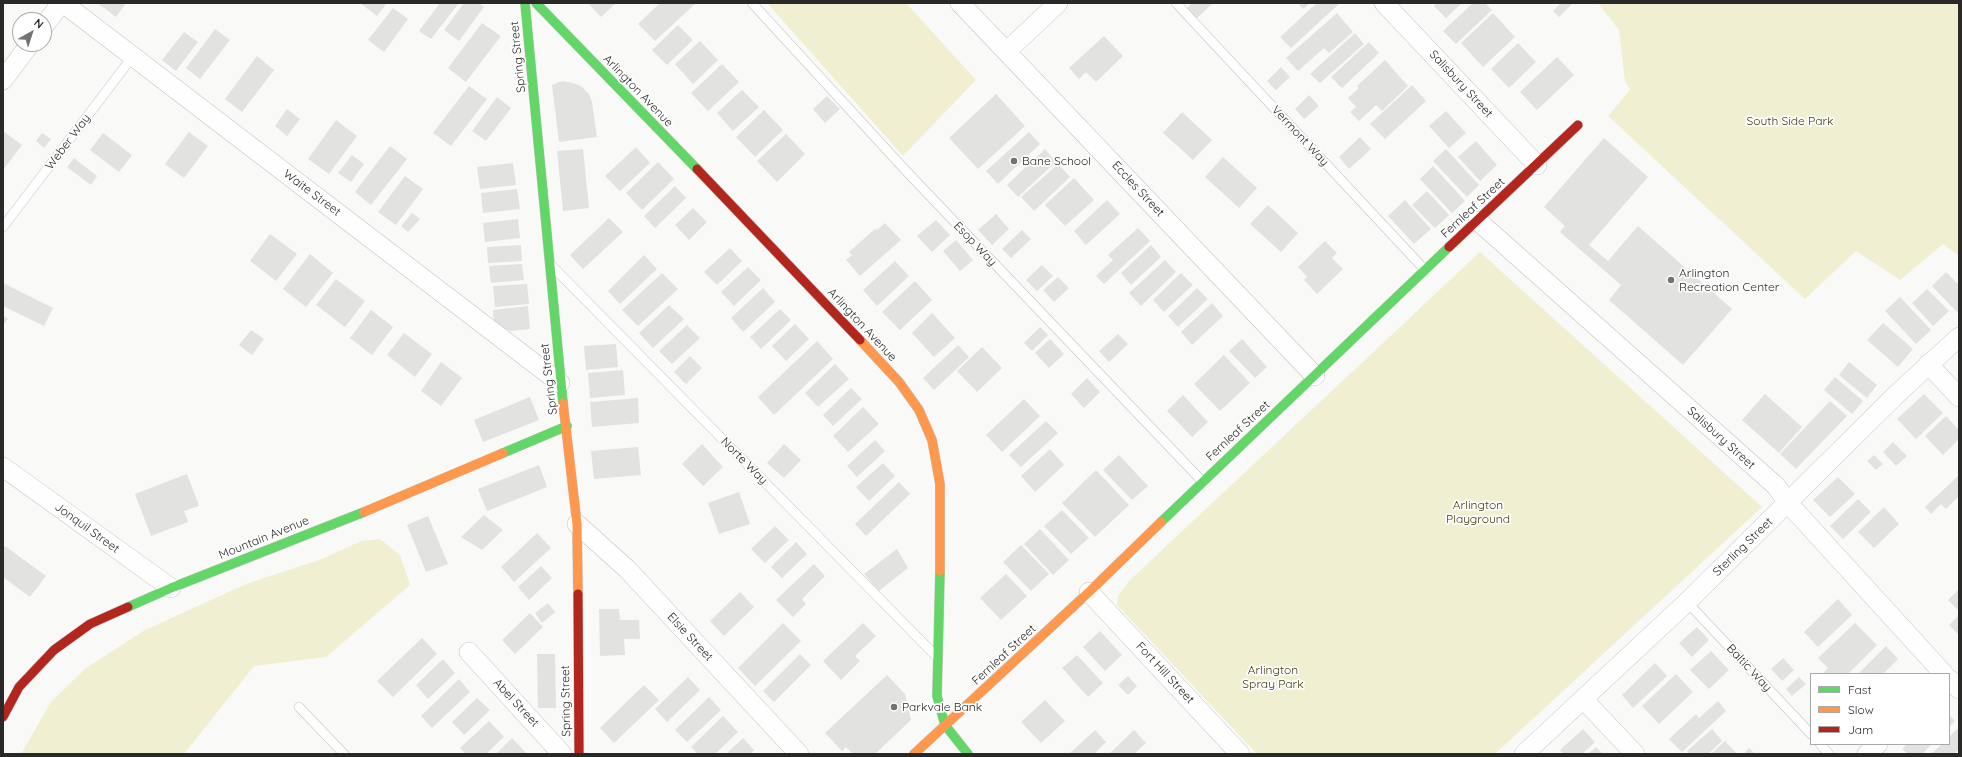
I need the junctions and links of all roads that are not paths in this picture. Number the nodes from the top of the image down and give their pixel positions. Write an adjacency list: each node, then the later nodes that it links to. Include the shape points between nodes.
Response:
1 (62, 3): 9 (street); 12 (street, Waite Street)
2 (524, 3): 18 (street, Spring Street)
3 (536, 3): 34 (street, Arlington Avenue, via 810,287 899,382 919,410 932,440 940,484)
4 (752, 3): 27 (lane, Esop Way, via 908,173)
5 (960, 3): 10 (street, Eccles Street)
6 (1058, 3): 10 (street)
7 (1176, 3): 19 (lane, Vermont Way)
8 (1384, 3): 15 (street, Salisbury Street)
9 (52, 16)
10 (1007, 51): 22 (street, Eccles Street)
11 (24, 52): 13 (street)
12 (133, 56): 17 (lane, Weber Way); 23 (street, Waite Street)
13 (3, 80)
14 (1578, 125): 15 (street, Fernleaf Street)
15 (1537, 165): 16 (street, Fernleaf Street)
16 (1478, 221): 19 (street, Fernleaf Street); 28 (street, Salisbury Street, via 1776,486)
17 (3, 228)
18 (550, 264): 23 (street, Spring Street); 34 (lane, Norte Way)
19 (1425, 270): 22 (street, Fernleaf Street)
20 (1959, 337): 21 (street, Sterling Street)
21 (1928, 364): 24 (street); 28 (street, Sterling Street)
22 (1315, 376): 27 (street, Fernleaf Street)
23 (560, 383): 25 (street, Spring Street)
24 (1959, 397)
25 (567, 426): 29 (street, Spring Street); 30 (street, Mountain Avenue, via 368,510)
26 (3, 468): 30 (street, Jonquil Street)
27 (1202, 481): 31 (street, Fernleaf Street)
28 (1788, 503): 32 (street, Sterling Street); 35 (street, Salisbury Street)
29 (577, 524): 47 (street, Spring Street); 48 (street, Elsie Street, via 627,569)
30 (171, 588): 40 (street, Mountain Avenue, via 90,624 54,650 19,687)
31 (1089, 592): 41 (street, Fernleaf Street); 51 (street, Fort Hill Street)
32 (1687, 602): 38 (street, Sterling Street); 42 (lane, Baltic Way)
33 (469, 652): 46 (street, Abel Street)
34 (938, 658): 41 (street, Arlington Avenue, via 937,696)
35 (1943, 673)
36 (1950, 680): 37 (street)
37 (1959, 689)
38 (1583, 699): 52 (street, Sterling Street); 53 (street)
39 (299, 707): 45 (lane)
40 (3, 717)
41 (945, 725): 49 (street, Fernleaf Street); 50 (street, Arlington Avenue)
42 (1810, 733)
43 (1821, 745): 54 (lane)
44 (1877, 745): 55 (street)
45 (344, 754)
46 (562, 754)
47 (579, 754)
48 (799, 754)
49 (914, 754)
50 (968, 754)
51 (1240, 754)
52 (1524, 754)
53 (1635, 754)
54 (1829, 754)
55 (1867, 754)

